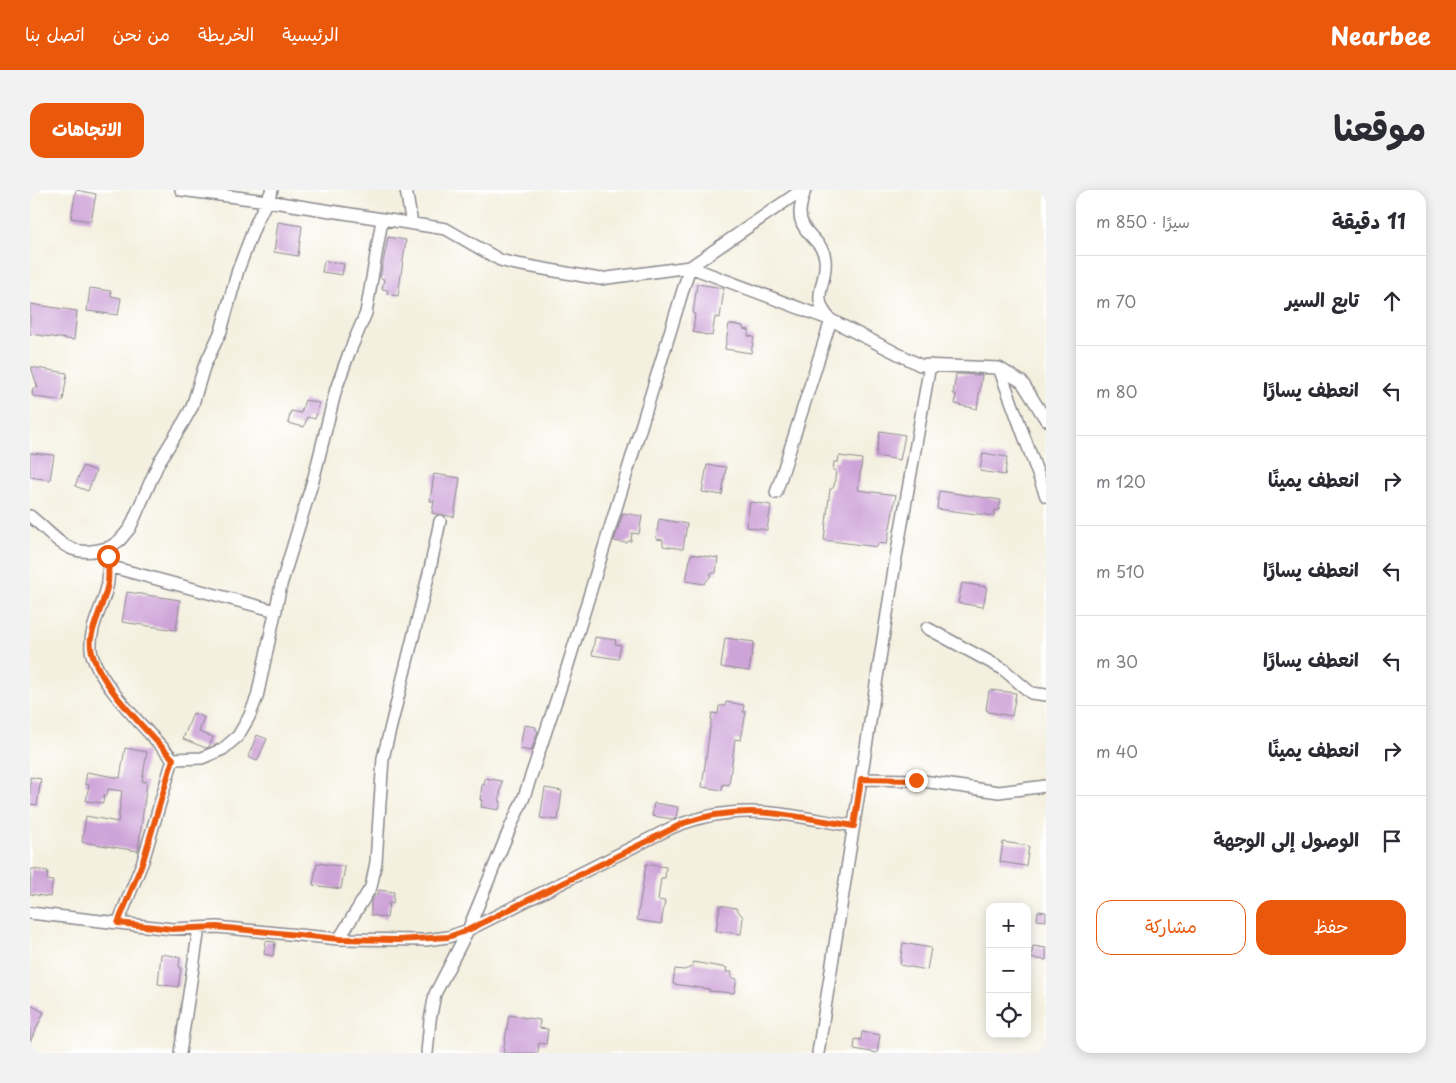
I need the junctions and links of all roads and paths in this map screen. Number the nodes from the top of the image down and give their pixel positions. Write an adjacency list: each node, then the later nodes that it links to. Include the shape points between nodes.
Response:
1 (181, 190): 5 (street)
2 (406, 190): 7 (street)
3 (799, 190): 8 (street)
4 (805, 190): 9 (street, via 800,212 802,224 826,257 820,303)
5 (270, 195): 6 (street); 17 (street, via 238,270 221,332 204,368 192,407 159,462 130,528)
6 (382, 220): 7 (street); 19 (street, via 366,313 336,389)
7 (412, 224): 8 (street, via 446,230 511,264 600,279)
8 (690, 267): 9 (street); 29 (street, via 527,788)
9 (831, 320): 10 (street, via 920,365); 13 (street)
10 (930, 365): 11 (street); 23 (street)
11 (999, 368): 12 (street, via 1022,382); 14 (street)
12 (1046, 420)
13 (776, 493)
14 (1046, 496)
15 (30, 516): 17 (street, via 69,549 89,553)
16 (440, 521): 30 (street, via 383,758 376,862 371,887)
17 (110, 547): 18 (street)
18 (108, 566): 19 (street); 22 (street, via 108,582 91,640 94,664 108,687)
19 (276, 611): 22 (street, via 257,697 250,718 238,736 223,749 202,758)
20 (927, 628): 21 (street, via 1002,669 1031,693)
21 (1046, 695)
22 (173, 759): 27 (street, via 143,861)
23 (861, 779): 24 (street, via 916,780 999,792); 25 (street)
24 (1046, 786)
25 (854, 826): 29 (street, via 753,811 698,818 671,828); 33 (street)
26 (30, 913): 27 (street)
27 (118, 923): 28 (street, via 172,929)
28 (199, 928): 30 (street); 31 (street)
29 (468, 930): 30 (street, via 425,940); 32 (street, via 435,994)
30 (339, 939)
31 (180, 1053)
32 (426, 1053)
33 (818, 1053)

